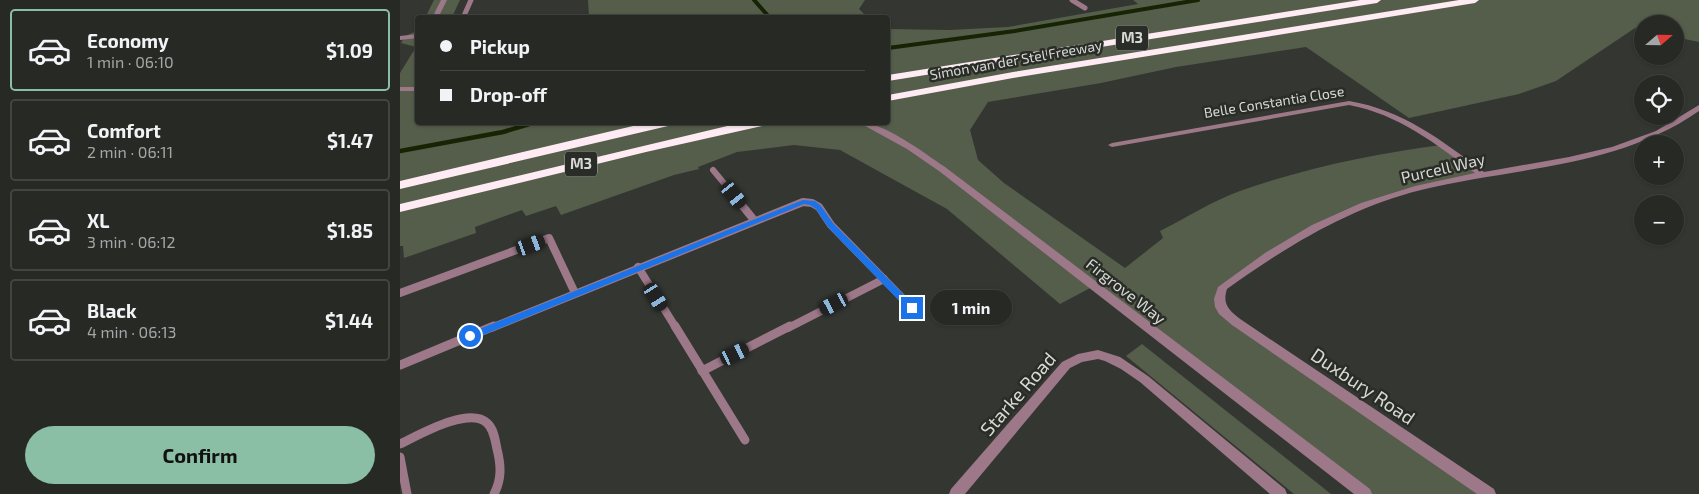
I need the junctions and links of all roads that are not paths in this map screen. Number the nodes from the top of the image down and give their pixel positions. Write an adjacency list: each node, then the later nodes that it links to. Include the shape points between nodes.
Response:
1 (444, 0): 7 (street)
2 (471, 0): 8 (lane)
3 (1072, 0): 6 (lane)
4 (1377, 0): 11 (highway, Simon van der Stel Freeway / M3)
5 (1475, 0): 14 (highway, Simon van der Stel Freeway / M3, via 1014,74)
6 (1085, 8)
7 (436, 15)
8 (464, 15)
9 (415, 36): 10 (street)
10 (400, 38)
11 (890, 78)
12 (400, 89): 13 (street)
13 (415, 89)
14 (890, 98)
15 (1699, 107): 21 (street, Purcell Way, via 1667,130 1628,146 1569,160)
16 (654, 125): 22 (highway, M3)
17 (749, 125): 23 (highway, M3)
18 (868, 125): 40 (street, Firgrove Way, via 942,169)
19 (1112, 145): 21 (street, Belle Constantia Close, via 1349,103 1395,117)
20 (714, 170): 24 (lane)
21 (1482, 174): 29 (street, Purcell Way, via 1384,198 1318,224 1223,287 1218,296)
22 (400, 185)
23 (400, 208)
24 (754, 220): 25 (lane); 26 (lane, via 803,202 812,203)
25 (638, 267): 28 (lane); 32 (lane)
26 (884, 280): 30 (lane); 32 (lane)
27 (400, 293): 28 (lane, via 549,238)
28 (575, 293): 31 (lane)
29 (1219, 304): 41 (street, Duxbury Road, via 1224,313 1236,322)
30 (912, 308)
31 (400, 365)
32 (702, 371): 33 (lane)
33 (745, 440)
34 (400, 444): 37 (lane, via 460,419 476,417 485,420 491,428 502,470)
35 (400, 457): 36 (lane)
36 (407, 494)
37 (494, 494)
38 (956, 494): 39 (street, Starke Road, via 1066,365 1083,356 1100,354 1124,364)
39 (1280, 494)
40 (1365, 494)
41 (1489, 494)

